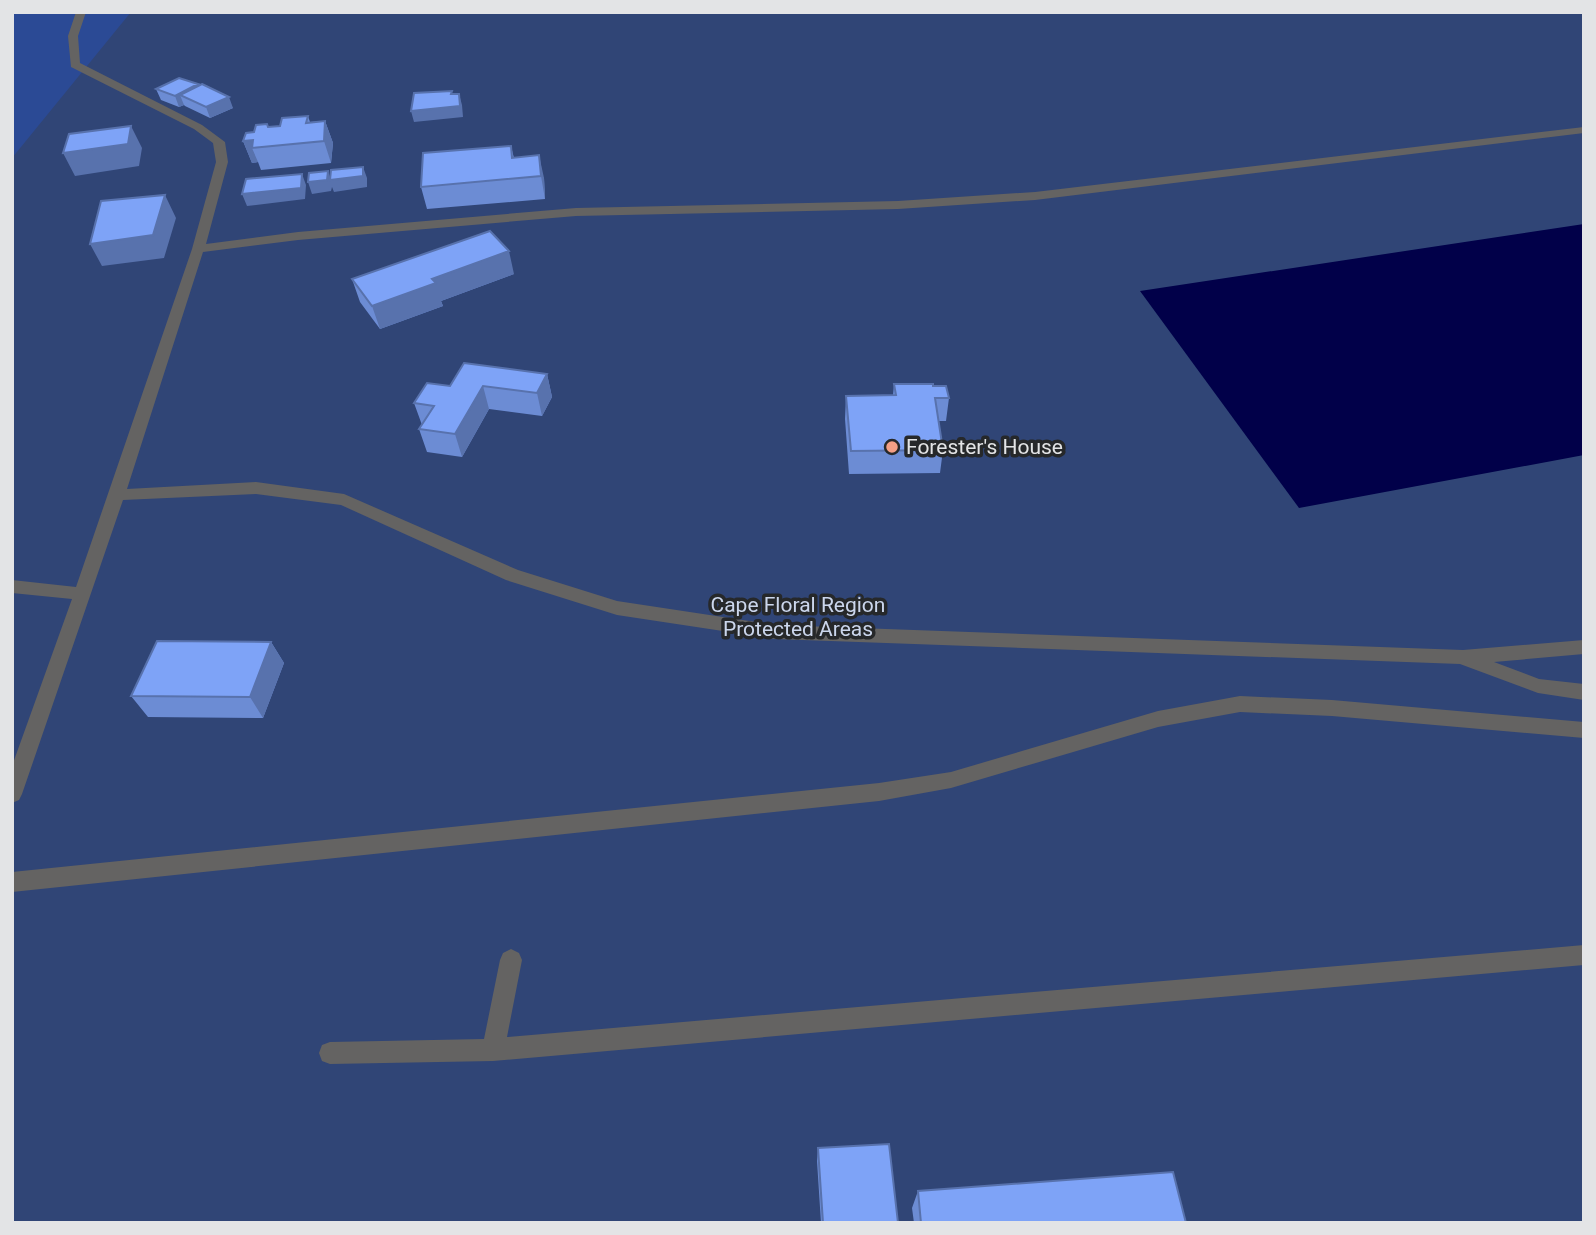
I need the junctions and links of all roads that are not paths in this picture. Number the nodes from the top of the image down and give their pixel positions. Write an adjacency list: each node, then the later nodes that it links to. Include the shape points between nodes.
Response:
1 (81, 12): 3 (lane, via 72,36 75,65 219,142 222,162)
2 (1584, 130): 3 (lane, via 1035,196 885,206 576,212)
3 (198, 249): 4 (lane)
4 (117, 495): 6 (lane); 8 (lane, via 256,488 344,500 512,575 617,608 775,632)
5 (12, 586): 6 (lane)
6 (82, 594): 11 (lane)
7 (1584, 647): 8 (lane)
8 (1461, 657): 9 (lane, via 1538,686)
9 (1584, 692)
10 (1584, 730): 12 (lane, via 1240,704 1158,719 951,780 879,792)
11 (12, 794)
12 (12, 883)
13 (1584, 955): 15 (lane)
14 (511, 960): 15 (lane)
15 (493, 1050): 16 (lane)
16 (330, 1053)

